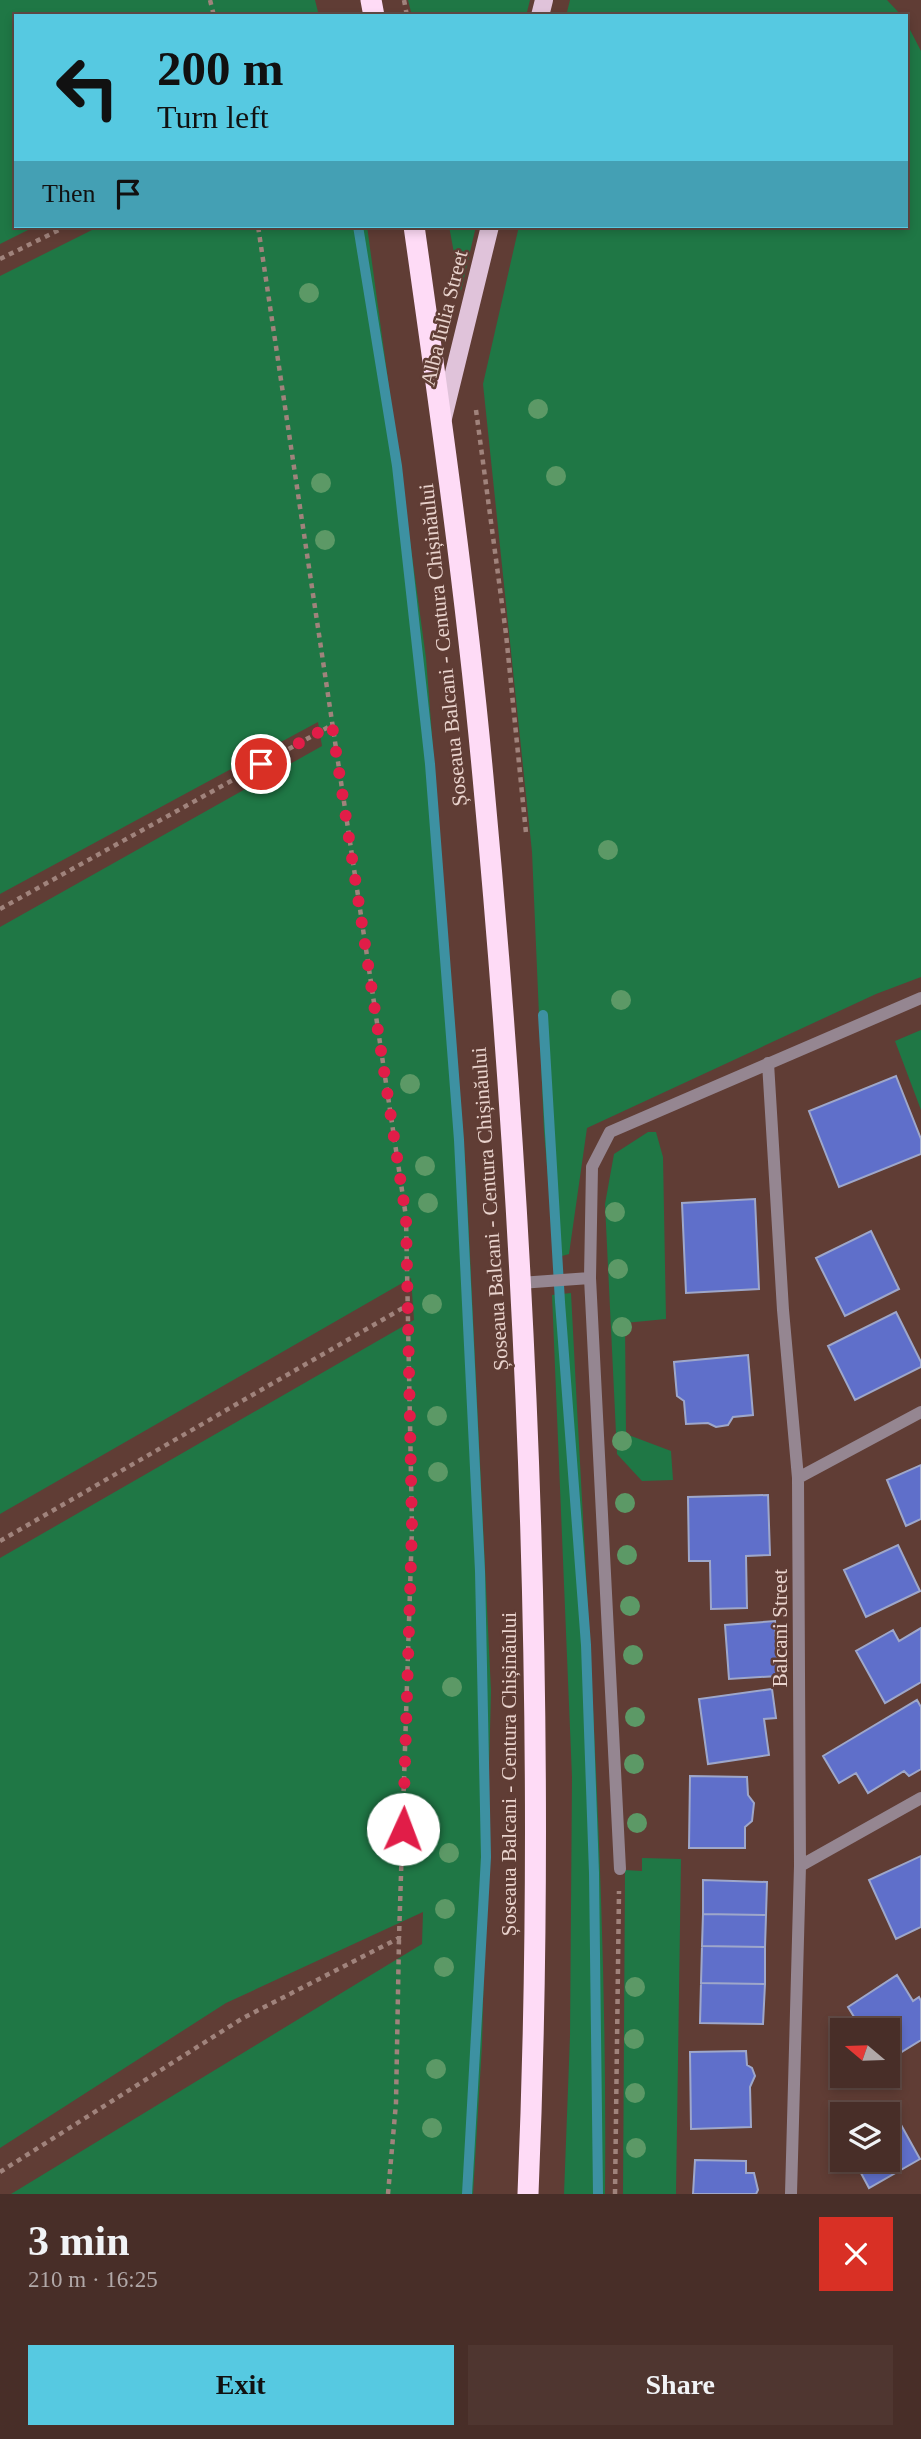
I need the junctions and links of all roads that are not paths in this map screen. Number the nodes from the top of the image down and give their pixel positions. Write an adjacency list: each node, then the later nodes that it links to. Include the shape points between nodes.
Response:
1 (414, 228): 3 (highway, Șoseaua Balcani - Centura Chișinăului)
2 (490, 228): 3 (main road, Alba Iulia Street)
3 (442, 422): 7 (highway, Șoseaua Balcani - Centura Chișinăului, via 483,773)
4 (921, 998): 5 (street)
5 (768, 1063): 6 (street, via 610,1132 592,1167); 9 (street, Balcani Street)
6 (590, 1278): 7 (street); 12 (street)
7 (520, 1283): 13 (highway, Șoseaua Balcani - Centura Chișinăului, via 535,1734 534,2040)
8 (921, 1412): 9 (street)
9 (798, 1478): 11 (street, Balcani Street)
10 (921, 1798): 11 (street)
11 (800, 1867): 14 (street, Balcani Street)
12 (620, 1870)
13 (528, 2194)
14 (790, 2194)

